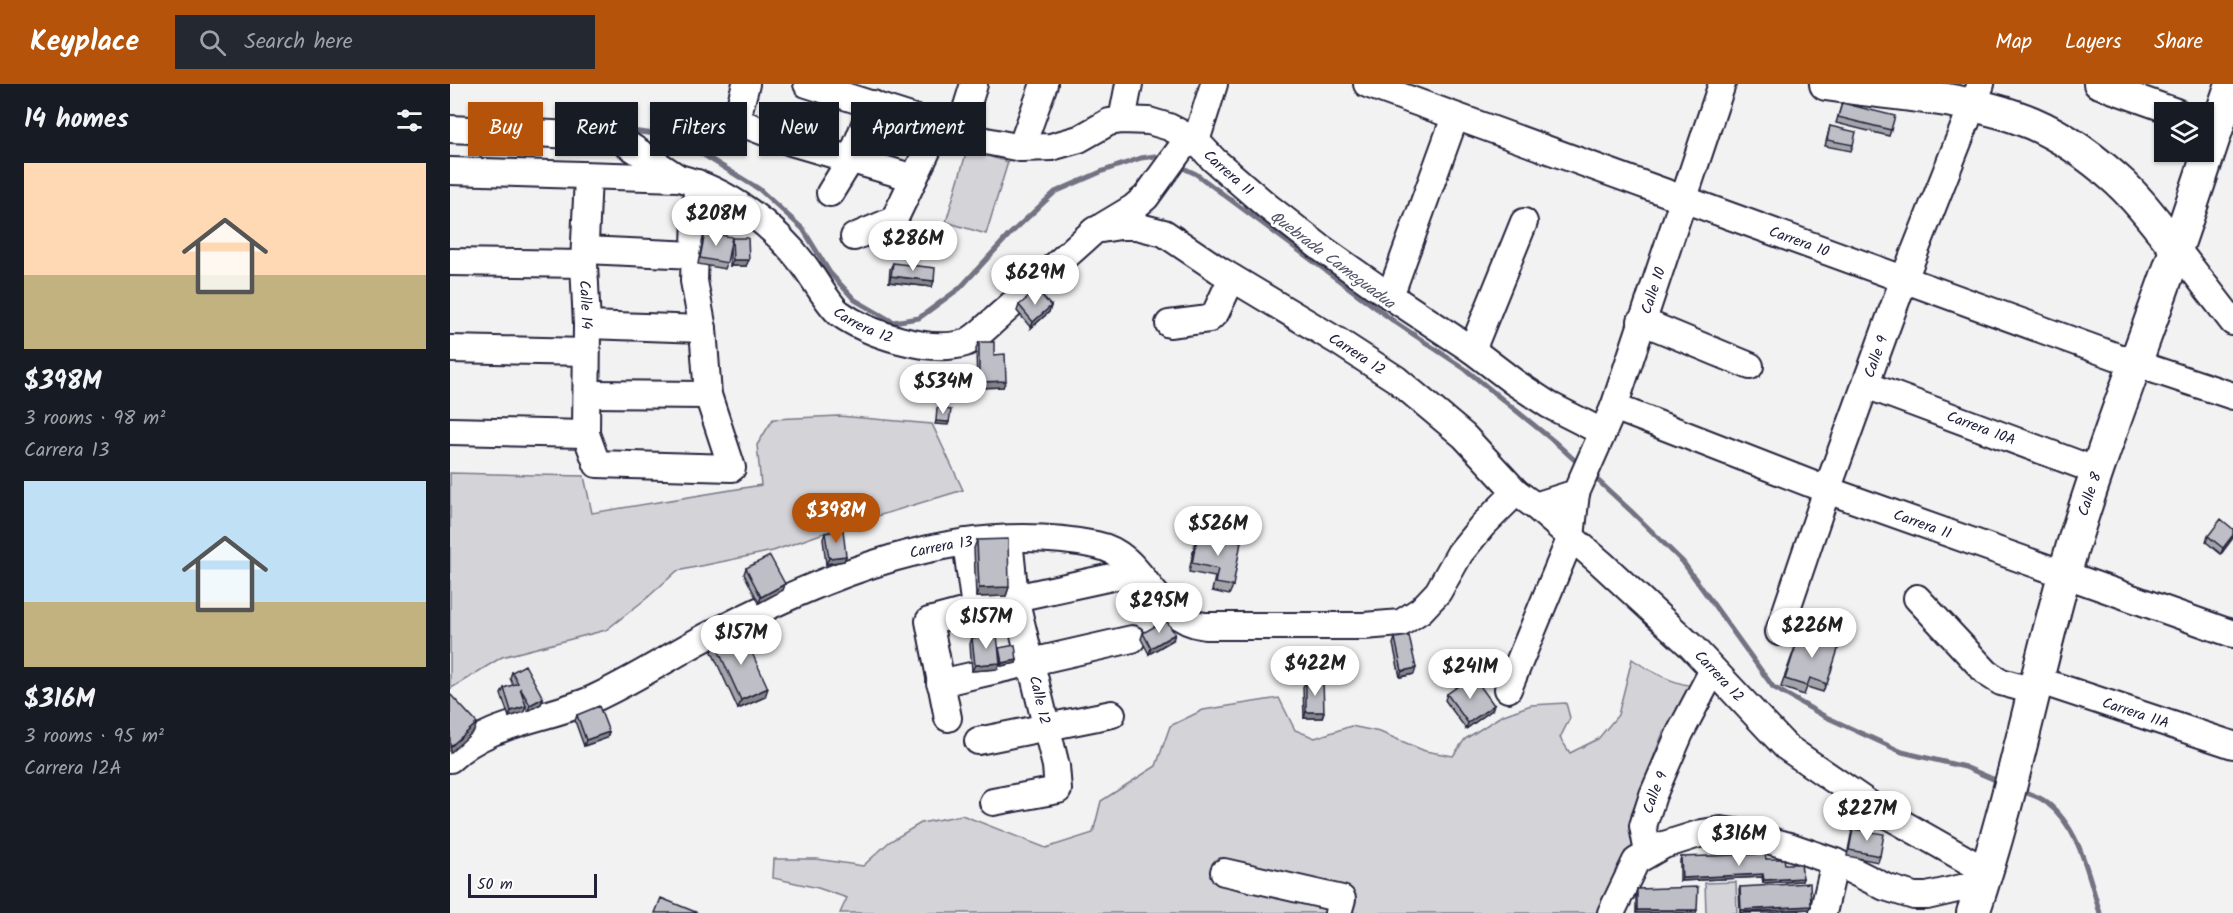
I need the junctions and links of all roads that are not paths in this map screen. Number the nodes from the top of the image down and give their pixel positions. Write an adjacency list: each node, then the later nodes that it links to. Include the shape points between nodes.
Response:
1 (746, 84): 28 (street, via 736,121)
2 (807, 84): 13 (street, Carrera 11)
3 (974, 84): 14 (street)
4 (1044, 84): 23 (street)
5 (1129, 84): 17 (street)
6 (1214, 84): 22 (street)
7 (1367, 84): 16 (street, Carrera 10)
8 (1722, 84): 35 (street, Calle 10)
9 (1826, 84): 12 (main road)
10 (2097, 84): 15 (street)
11 (2232, 84): 18 (main road, Calle 8)
12 (1977, 95): 39 (main road, via 2085,155 2117,180); 44 (street, Calle 9)
13 (866, 102)
14 (964, 102)
15 (2154, 104)
16 (1455, 117): 35 (street, Carrera 10); 45 (street)
17 (1122, 120): 22 (street, Carrera 11, via 1149,120 1169,127); 23 (street, Carrera 11, via 1051,147)
18 (2218, 127): 39 (main road, Calle 8)
19 (450, 129): 20 (street, Carrera 12)
20 (555, 134)
21 (986, 141): 23 (street, Carrera 11)
22 (1189, 144): 37 (street, via 1165,168 1146,197); 45 (street, Carrera 11, via 1321,248)
23 (1021, 148)
24 (638, 150): 33 (street, Carrera 12)
25 (628, 156): 31 (street)
26 (852, 156): 28 (street)
27 (930, 156): 32 (street)
28 (851, 159): 32 (street); 34 (street)
29 (450, 171): 30 (street, Carrera 12)
30 (588, 176): 31 (street, Carrera 12); 41 (street, Calle 14)
31 (615, 177): 33 (street, Carrera 12)
32 (914, 178): 38 (street, via 894,220)
33 (688, 180): 37 (street, Carrera 12, via 723,195 778,236 837,311 887,335 936,346 974,338); 40 (street)
34 (830, 193)
35 (1683, 201): 44 (street, Carrera 10); 46 (street, Calle 10)
36 (1524, 222): 52 (street)
37 (1095, 230): 43 (street, Carrera 12, via 1120,225 1164,233)
38 (854, 237)
39 (2176, 248): 47 (street); 54 (main road, Calle 8)
40 (695, 255): 41 (street); 50 (street, via 694,280)
41 (584, 257): 42 (street); 49 (street, Calle 14)
42 (450, 262)
43 (1232, 278): 48 (street, via 1209,320); 67 (street, Carrera 12, via 1396,379 1464,436)
44 (1904, 279): 54 (street, Carrera 10); 56 (street, Calle 9)
45 (1390, 296): 52 (street, Carrera 11)
46 (1641, 321): 55 (street); 60 (street, Calle 10)
47 (2233, 322)
48 (1169, 324)
49 (587, 325): 50 (street); 53 (street, Calle 14)
50 (703, 329): 58 (street)
51 (450, 349): 53 (street)
52 (1472, 350): 63 (street, Carrera 11)
53 (586, 352): 57 (street, Calle 14)
54 (2134, 363): 59 (street, Carrera 10); 64 (main road, Calle 8)
55 (1750, 366)
56 (1866, 385): 64 (street, Carrera 10A); 66 (street, Calle 9)
57 (586, 394): 58 (street); 62 (street, Calle 14)
58 (708, 395): 62 (street, via 732,468 597,464)
59 (2233, 396)
60 (1614, 407): 63 (street, Calle 10); 66 (street, Carrera 11)
61 (450, 432): 62 (street)
62 (586, 434)
63 (1598, 443): 65 (street, Calle 10)
64 (2097, 471): 71 (main road, Calle 8)
65 (1579, 486): 67 (street); 68 (street, Calle 10)
66 (1827, 490): 71 (street, Carrera 11); 76 (street, Calle 9)
67 (1525, 499): 68 (street, Carrera 12); 69 (street, Carrera 13, via 1482,526 1460,553 1438,592 1421,610 1410,619 1390,625 1190,624 1165,606 1122,555 1110,549 1041,538)
68 (1571, 537): 80 (street, Carrera 12); 83 (street, Calle 10)
69 (1009, 539): 70 (street, Carrera 13); 73 (street, Calle 12)
70 (966, 542): 75 (street); 89 (street, Carrera 13, via 907,553 838,576 704,638 588,701 476,739)
71 (2065, 573): 77 (street, Carrera 11); 82 (main road, Calle 8)
72 (1121, 575): 73 (street)
73 (1015, 598): 75 (street); 79 (street, Calle 12)
74 (1917, 598): 82 (street, Carrera 11A, via 1987,673 2001,682)
75 (975, 608): 81 (street, via 929,621)
76 (1779, 632)
77 (2233, 634)
78 (1132, 639): 79 (street)
79 (1032, 662): 81 (street); 86 (street, Calle 12)
80 (1713, 670): 91 (street, Calle 9, via 1653,795 1643,826); 94 (street, Carrera 12, via 1786,747)
81 (940, 683): 85 (street)
82 (2036, 685): 88 (street, Carrera 11A); 94 (main road, Calle 8)
83 (1508, 689)
84 (1112, 714): 86 (street)
85 (948, 718)
86 (1047, 727): 87 (street); 90 (street, Calle 12, via 1058,790)
87 (978, 741)
88 (2233, 745)
89 (450, 759)
90 (993, 802)
91 (1642, 857): 92 (street, via 1684,838 1721,831 1743,833); 96 (street)
92 (1835, 862): 95 (street, via 1885,887); 98 (street)
93 (1224, 872): 97 (street, via 1341,899)
94 (1985, 877): 95 (street); 99 (main road, Calle 8)
95 (1908, 904)
96 (1611, 912)
97 (1338, 913)
98 (1823, 913)
99 (1972, 913)

